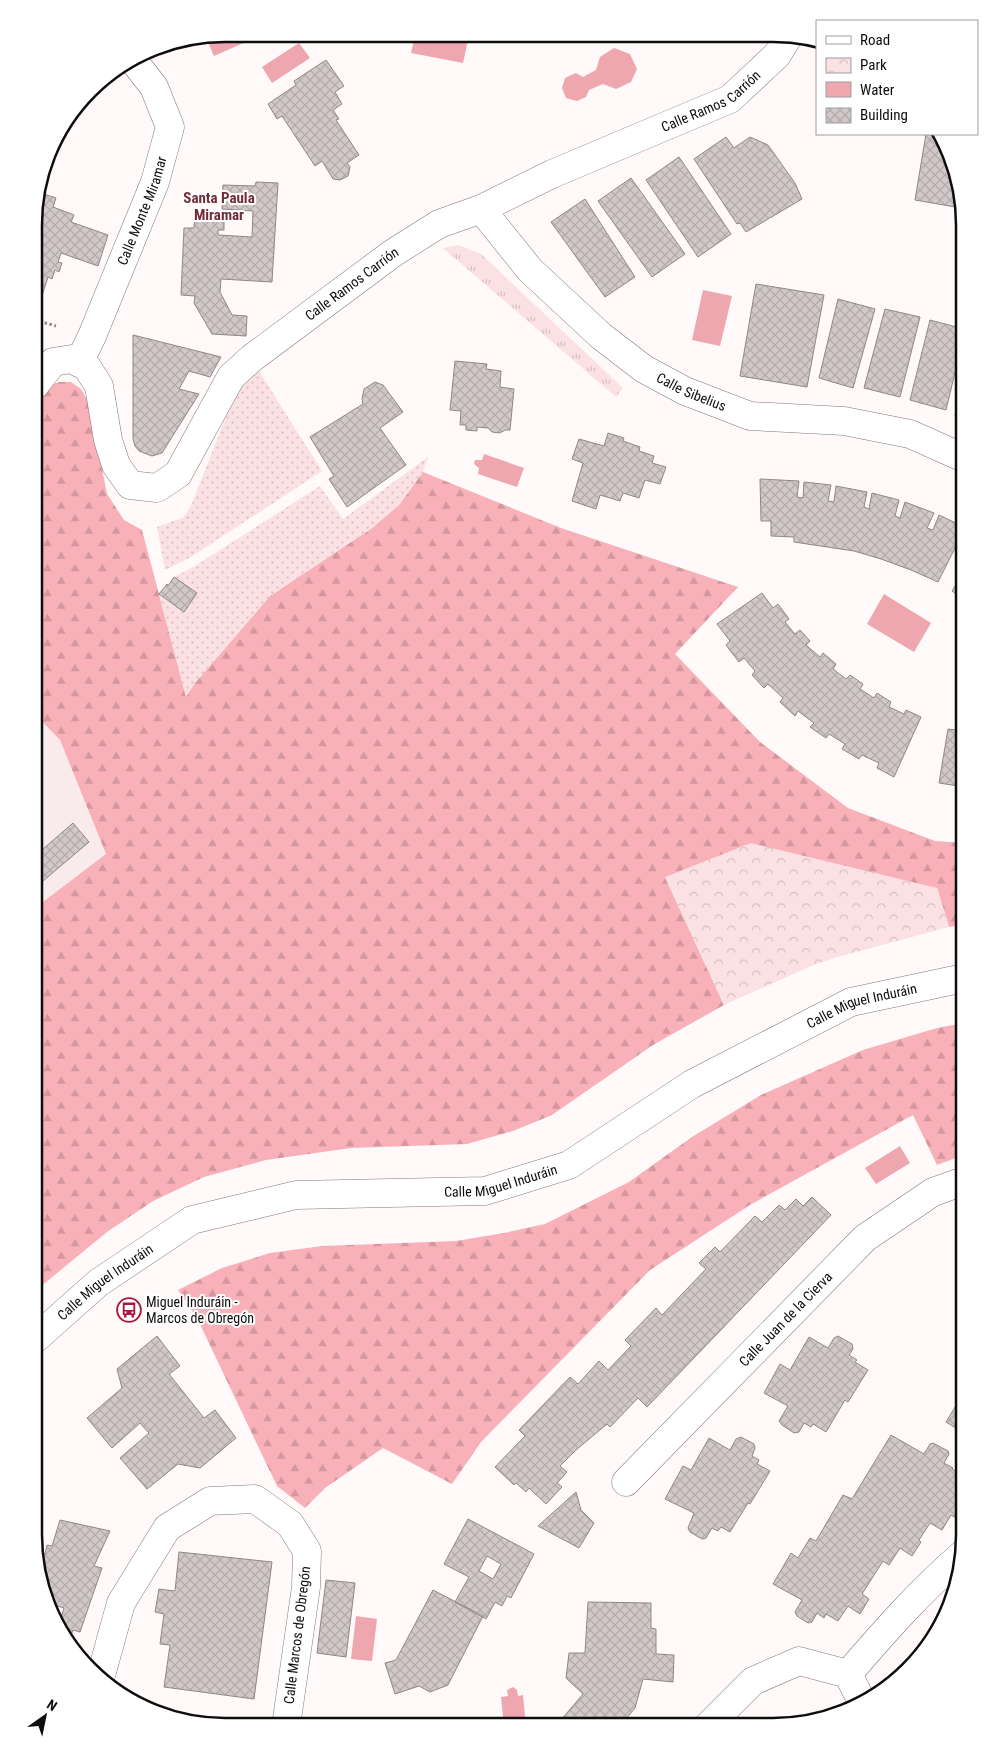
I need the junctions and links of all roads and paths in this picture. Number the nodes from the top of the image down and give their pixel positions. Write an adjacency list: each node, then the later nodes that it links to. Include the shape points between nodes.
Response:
1 (785, 43): 3 (street, Calle Ramos Carrión, via 777,56 730,99 552,174)
2 (137, 65): 6 (street, Calle Monte Miramar, via 154,87 170,127 155,182)
3 (481, 209): 6 (street, Calle Ramos Carrión, via 439,224 394,253 245,364 231,377 178,474 157,488 130,485 116,465 108,440 99,386 87,367); 8 (street, Calle Sibelius, via 530,270 601,336 644,369 685,391 750,416 844,421 910,434)
4 (42, 323): 5 (path)
5 (46, 324)
6 (79, 363): 7 (street, via 72,359 53,362)
7 (42, 376)
8 (956, 454)
9 (956, 980): 11 (street, Calle Miguel Induráin, via 852,1002 692,1084 569,1165 486,1191 296,1195 192,1220 98,1283)
10 (956, 1184): 12 (street, Calle Juan de la Cierva, via 933,1192 865,1238)
11 (42, 1333)
12 (626, 1482)
13 (954, 1562): 15 (street)
14 (102, 1671): 17 (street, Calle Marcos de Obregón, via 121,1603 167,1528 210,1500 255,1499 290,1524 307,1551 306,1587)
15 (848, 1674): 16 (street); 18 (street, via 799,1661 753,1680)
16 (859, 1697)
17 (287, 1718)
18 (716, 1718)

